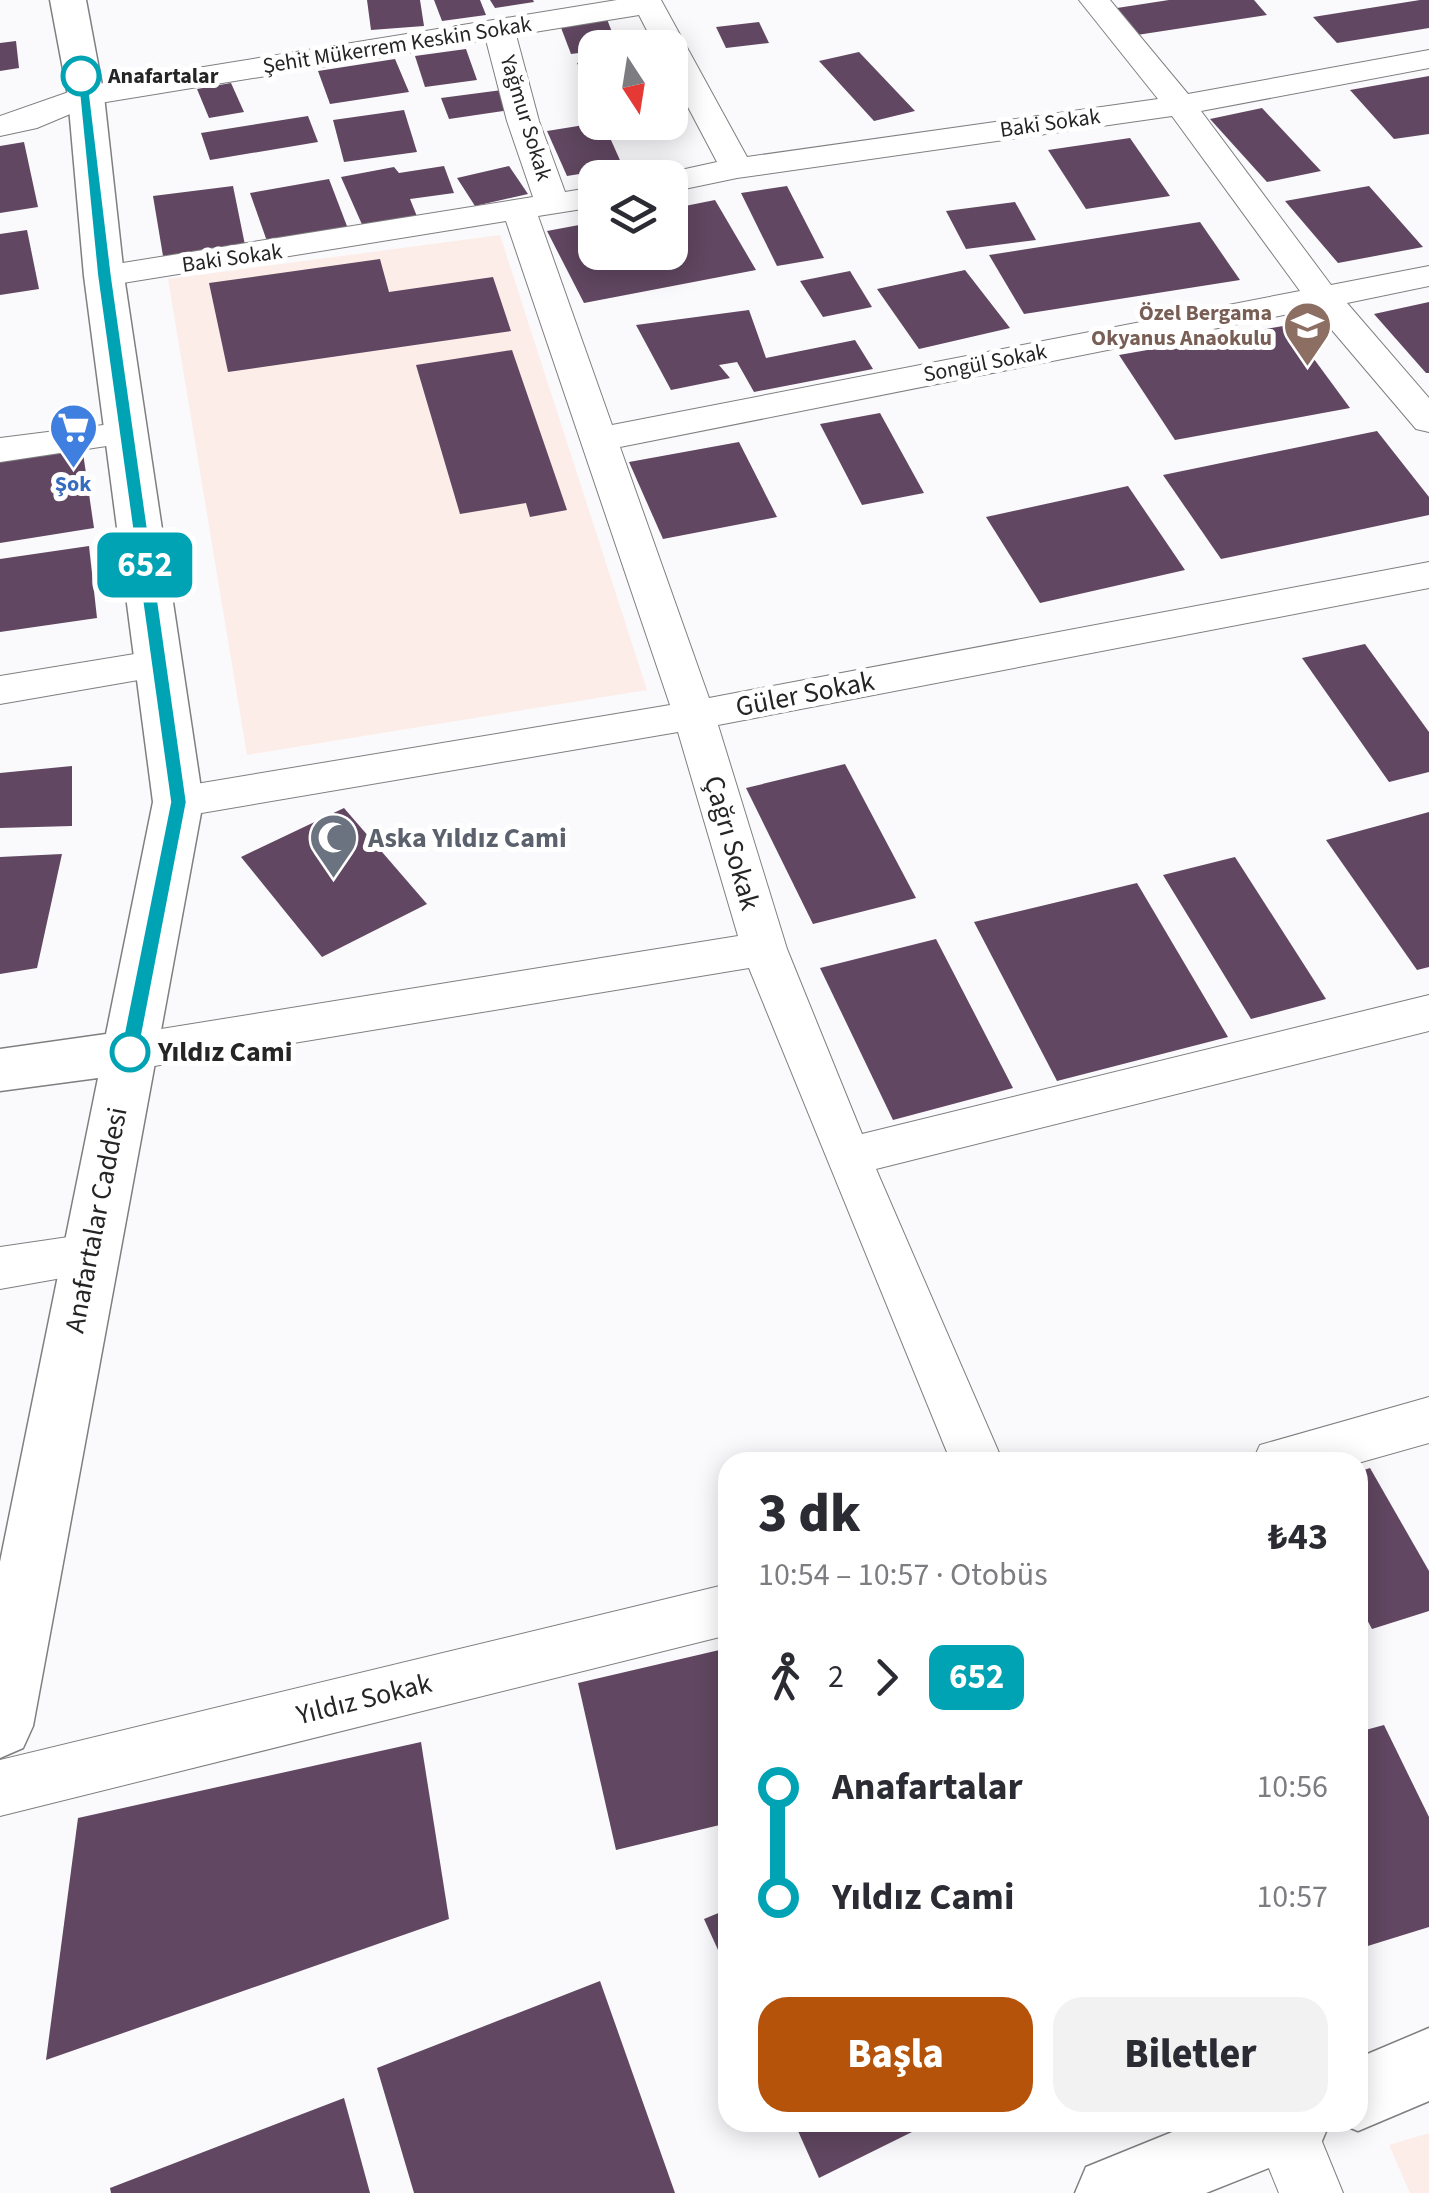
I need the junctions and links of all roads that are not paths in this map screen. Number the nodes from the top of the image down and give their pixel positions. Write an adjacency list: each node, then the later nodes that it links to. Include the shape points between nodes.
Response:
1 (68, 0): 6 (street, Anafartalar Caddesi)
2 (1094, 0): 7 (street)
3 (647, 2): 4 (street, Şehit Mükerrem Keskin Sokak); 9 (street)
4 (498, 29): 6 (street, Şehit Mükerrem Keskin Sokak); 12 (street, Yağmur Sokak, via 523,120)
5 (1429, 59): 7 (street, Baki Sokak)
6 (86, 96): 8 (street, Şehit Mükerrem Keskin Sokak); 13 (street, Anafartalar Caddesi)
7 (1180, 105): 9 (street, Baki Sokak); 15 (street)
8 (0, 126)
9 (736, 168): 10 (street, Baki Sokak)
10 (688, 178)
11 (578, 201): 12 (street, Baki Sokak)
12 (537, 209): 13 (street, Baki Sokak); 18 (street, Çağrı Sokak)
13 (104, 276): 17 (street, Anafartalar Caddesi)
14 (1429, 276): 15 (street, Songül Sokak)
15 (1322, 296): 16 (street); 18 (street, Songül Sokak)
16 (1429, 421)
17 (126, 433): 19 (street); 21 (street, Anafartalar Caddesi)
18 (600, 439): 23 (street, Çağrı Sokak)
19 (0, 450)
20 (1429, 576): 23 (street, Güler Sokak)
21 (159, 664): 22 (street); 24 (street, Anafartalar Caddesi)
22 (0, 690)
23 (694, 715): 24 (street, Güler Sokak); 25 (street, Çağrı Sokak)
24 (178, 802): 27 (street, Anafartalar Caddesi)
25 (764, 950): 27 (street); 29 (street, Çağrı Sokak)
26 (1420, 1015): 29 (street)
27 (130, 1052): 28 (street); 30 (street, Anafartalar Caddesi)
28 (0, 1070)
29 (846, 1157): 33 (street, Çağrı Sokak)
30 (89, 1255): 31 (street); 36 (street, Anafartalar Caddesi)
31 (0, 1268)
32 (1429, 1420): 34 (street)
33 (973, 1452)
34 (1315, 1452)
35 (718, 1611): 38 (street, Yıldız Sokak)
36 (4, 1669): 37 (street, Anafartalar Caddesi)
37 (0, 1726)
38 (0, 1788)
39 (1429, 2064): 40 (street)
40 (1368, 2091)
41 (1266, 2132): 43 (street)
42 (1289, 2132): 44 (street)
43 (1112, 2193)
44 (1311, 2193)

